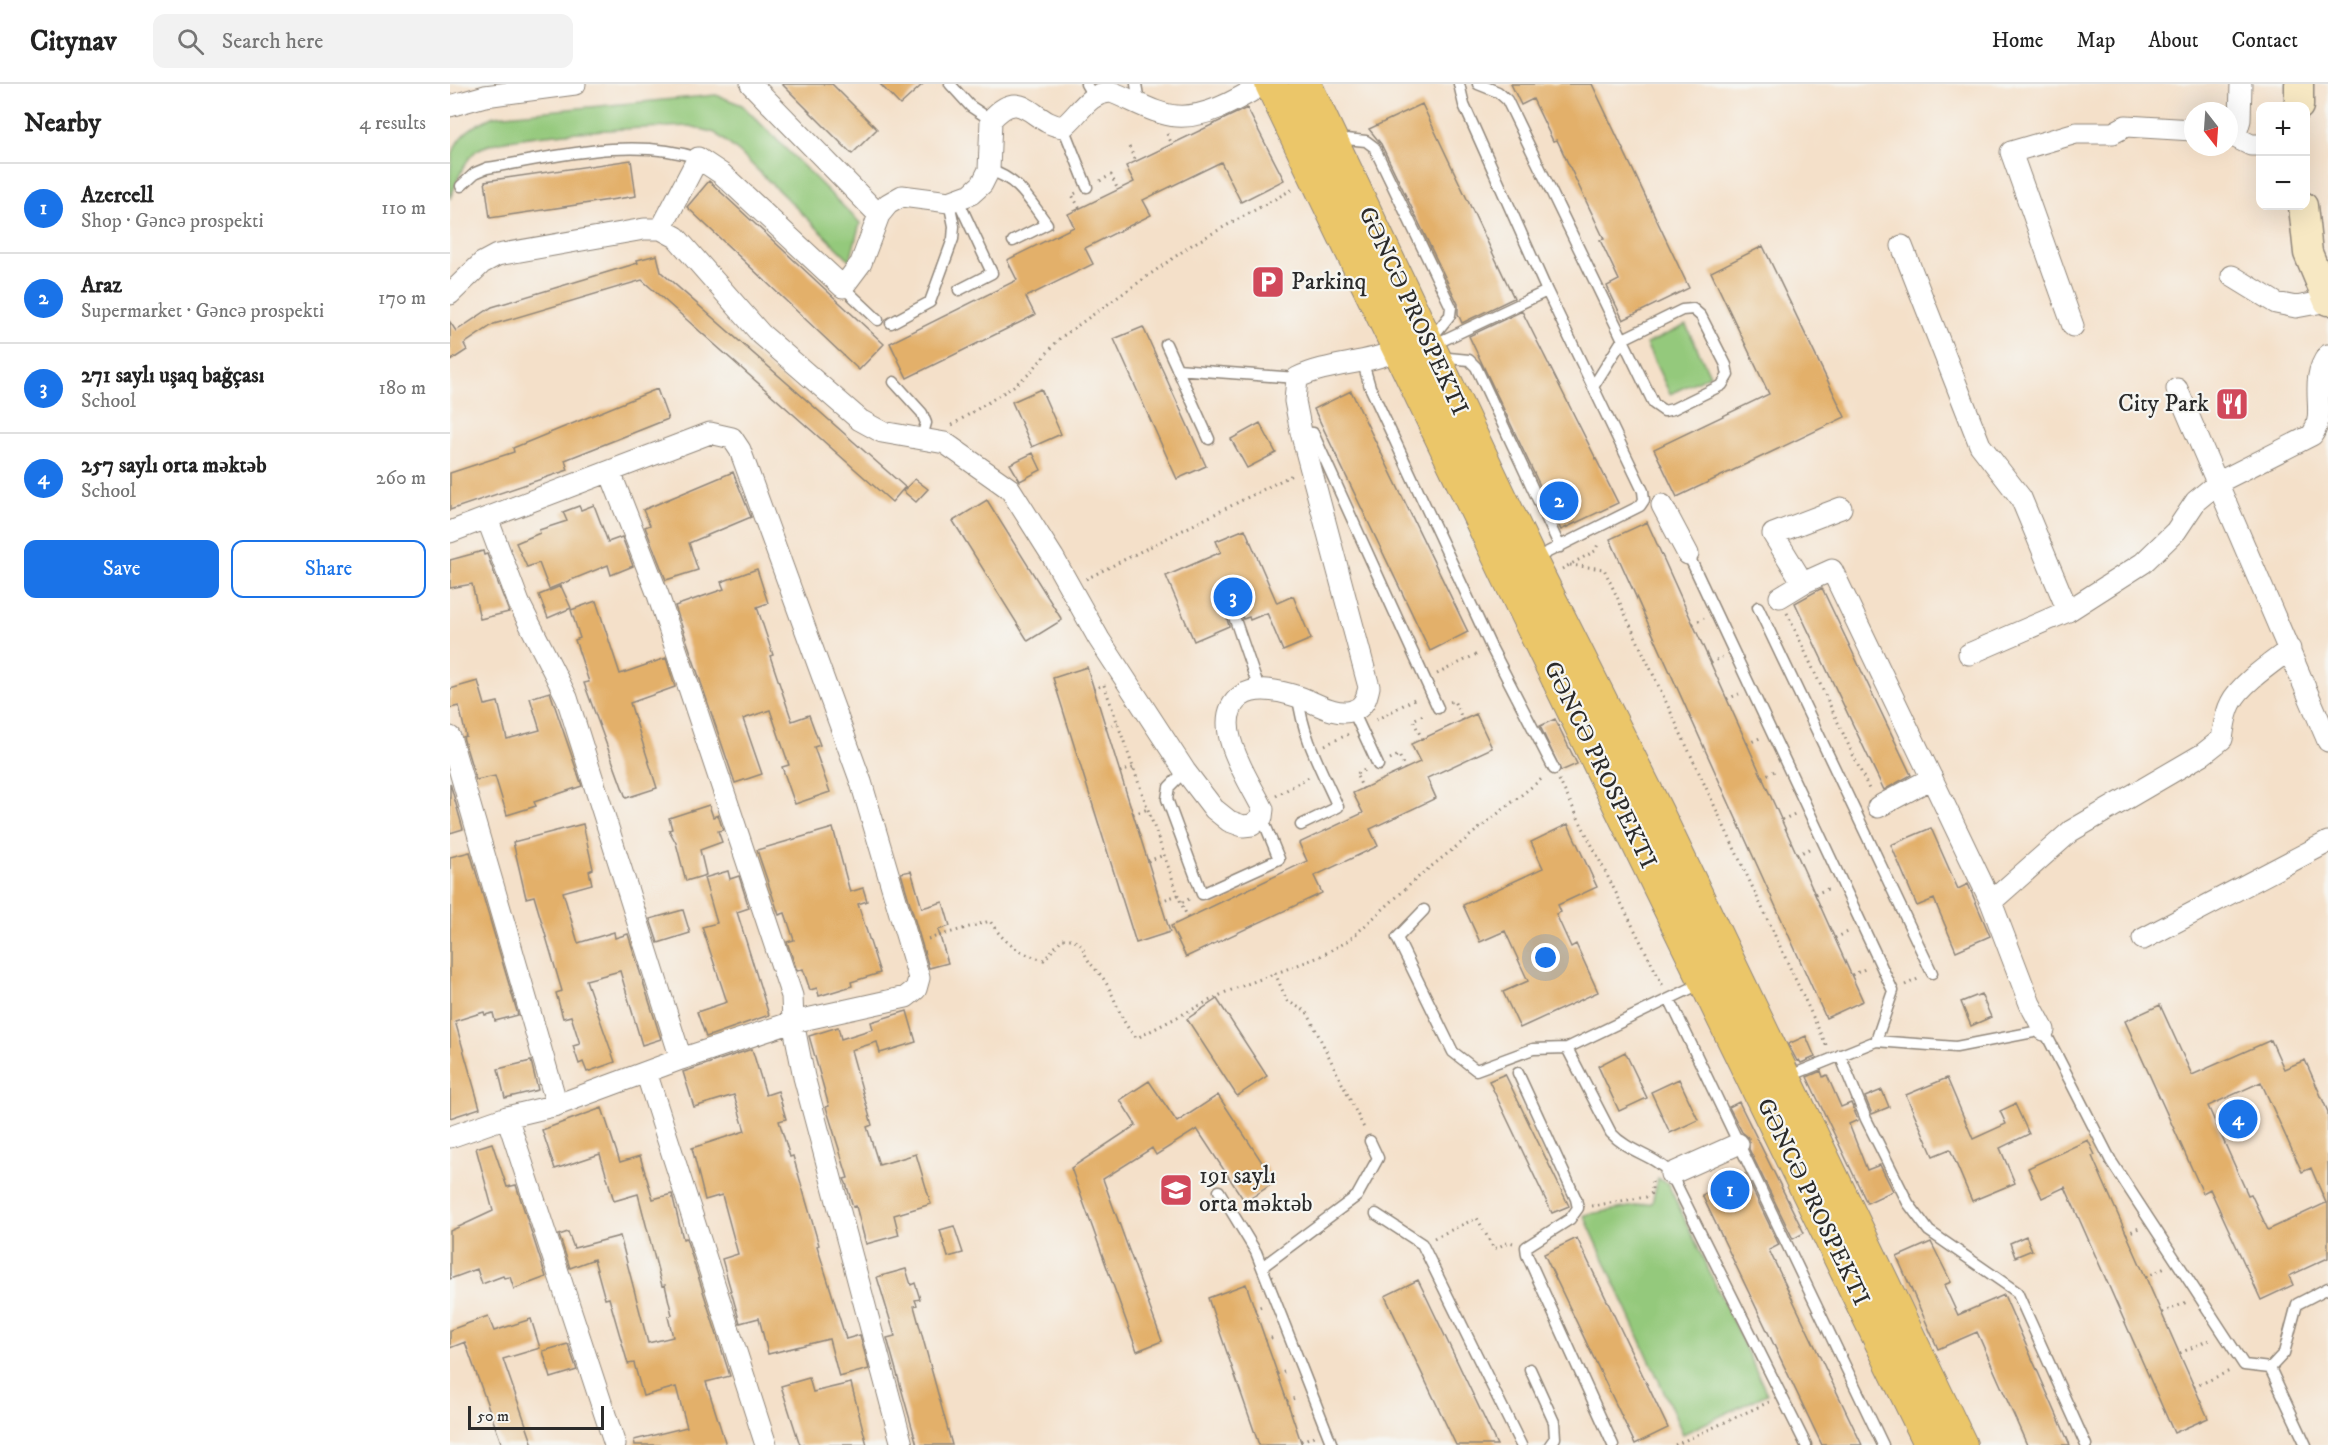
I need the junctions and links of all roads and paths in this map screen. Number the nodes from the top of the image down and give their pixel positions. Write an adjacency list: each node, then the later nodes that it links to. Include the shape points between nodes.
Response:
1 (575, 84): 14 (street, via 485,96)
2 (752, 84): 30 (street)
3 (950, 84): 15 (lane, via 970,106)
4 (1264, 84): 12 (street, via 1222,106 1176,116)
5 (1271, 84): 25 (main road, GƏNCƏ PROSPEKTI)
6 (1305, 84): 45 (main road, GƏNCƏ PROSPEKTI)
7 (1459, 84): 37 (lane, via 1464,105)
8 (1478, 84): 43 (lane, via 1507,100)
9 (2241, 84): 16 (street)
10 (2299, 84): 13 (main road)
11 (1089, 90): 12 (street); 17 (street)
12 (1138, 93)
13 (2299, 102)
14 (450, 106)
15 (991, 120): 17 (street, via 1004,106 1015,104); 24 (street)
16 (2238, 124)
17 (1062, 127): 27 (lane)
18 (2184, 129): 42 (street, via 2126,126 2113,133 2076,133 2011,152)
19 (2238, 139): 20 (street)
20 (2256, 146)
21 (1129, 147): 23 (path)
22 (698, 158): 26 (lane, via 673,150 645,148 581,154 488,168 475,173); 31 (street); 35 (street, via 722,174)
23 (1136, 161)
24 (989, 170): 28 (street, via 971,194); 32 (lane, via 1006,175 1018,186 1047,224)
25 (1315, 177): 45 (main road, GƏNCƏ PROSPEKTI); 54 (path, via 1193,244 1060,338 1029,374 1011,388)
26 (461, 186)
27 (1087, 187)
28 (954, 201): 30 (street, via 902,196); 36 (lane, via 992,273); 41 (lane, via 953,239 930,302)
29 (2303, 210): 39 (main road, via 2308,253)
30 (879, 215): 35 (street, via 861,263)
31 (660, 229): 38 (street, via 497,255 482,263); 54 (street, via 676,237 761,334 860,420 882,432)
32 (1012, 241)
33 (1902, 246): 73 (street, via 1980,445 2020,498)
34 (2232, 276): 39 (street, via 2276,303 2296,307)
35 (843, 287): 40 (lane)
36 (959, 290)
37 (1546, 291): 45 (lane); 51 (lane)
38 (450, 294)
39 (2328, 301)
40 (878, 320)
41 (891, 323)
42 (2073, 326)
43 (1623, 339): 43 (lane, via 1654,404 1664,411 1722,385 1728,375 1701,316 1693,309 1682,310); 51 (lane)
44 (1166, 344): 48 (lane)
45 (1423, 349): 47 (street); 63 (lane, via 1469,360 1476,367); 66 (main road, GƏNCƏ PROSPEKTI); 70 (main road, GƏNCƏ PROSPEKTI)
46 (2328, 355): 58 (street, via 2319,371 2320,420 2312,435)
47 (1363, 363): 49 (street, via 1312,371); 76 (lane, via 1370,387)
48 (1177, 369): 49 (lane); 55 (lane)
49 (1298, 378): 53 (street, via 1295,401)
50 (894, 382): 54 (lane, via 922,413)
51 (1593, 387): 63 (lane, via 1644,500 1640,506)
52 (2177, 389): 58 (street)
53 (1301, 432): 56 (street); 79 (lane, via 1313,433)
54 (926, 438): 68 (street, via 945,443 1010,489)
55 (1209, 439)
56 (1310, 467): 68 (path); 84 (street, via 1370,687)
57 (610, 472): 61 (street); 113 (street, via 710,433 732,438 740,450 861,782); 119 (street, via 658,595 792,996)
58 (2219, 482): 73 (street, via 2196,501 2176,531 2143,563); 74 (street)
59 (1662, 505): 65 (street)
60 (1840, 508): 67 (street, via 1773,534)
61 (487, 518): 62 (street); 124 (street, via 519,603 567,698)
62 (450, 532)
63 (1560, 547): 66 (lane)
64 (1594, 552): 123 (path, via 1570,565 1604,569)
65 (1688, 554): 117 (lane)
66 (1531, 561): 70 (main road, GƏNCƏ PROSPEKTI)
67 (1803, 583): 69 (street); 96 (street, via 1832,570)
68 (1070, 587): 93 (street)
69 (1780, 597): 97 (path)
70 (1534, 598): 116 (main road, GƏNCƏ PROSPEKTI); 127 (main road, GƏNCƏ PROSPEKTI)
71 (1230, 605): 81 (lane)
72 (1758, 607): 115 (lane)
73 (2068, 611): 75 (street)
74 (2290, 649): 88 (street); 108 (street, via 2232,700 2222,739 2071,831)
75 (1969, 654)
76 (1499, 663): 79 (path, via 1477,653); 92 (lane)
77 (1101, 676): 78 (path)
78 (1104, 685): 80 (path); 85 (path)
79 (1428, 686): 83 (lane); 84 (path)
80 (1093, 689)
81 (1259, 689): 82 (street); 99 (street, via 1233,702 1227,727)
82 (1298, 696): 84 (street); 89 (lane, via 1299,714)
83 (1438, 708)
84 (1357, 719): 89 (path); 90 (lane)
85 (1118, 723): 86 (path); 91 (path)
86 (1106, 727)
87 (450, 737): 128 (street)
88 (2328, 741)
89 (1313, 751): 94 (lane)
90 (1378, 765)
91 (1133, 768): 95 (path); 98 (path)
92 (1554, 770): 114 (path, via 1423,873 1348,941 1319,957); 118 (path)
93 (1185, 771): 99 (street, via 1214,809 1229,821 1252,825); 105 (lane, via 1169,787 1167,799)
94 (1322, 771): 99 (path); 101 (lane, via 1338,807)
95 (1120, 772)
96 (1932, 778): 97 (street); 108 (street)
97 (1878, 807)
98 (1148, 809): 100 (path); 103 (path)
99 (1261, 810): 105 (lane, via 1280,858)
100 (1133, 814)
101 (1301, 825)
102 (2328, 842): 112 (street)
103 (1164, 855): 104 (path); 106 (path)
104 (1148, 861)
105 (1202, 894): 109 (path)
106 (1178, 895): 107 (path); 109 (path)
107 (1160, 901)
108 (1991, 902): 120 (street, via 2030,1005)
109 (1181, 903): 111 (path)
110 (1424, 909): 122 (lane, via 1397,938 1453,1052 1476,1070 1533,1049)
111 (1188, 918)
112 (2143, 939)
113 (909, 944): 114 (path, via 990,921 1002,940 1019,952 1044,960 1062,939 1072,939 1082,946 1087,963 1104,979 1128,1030 1137,1038 1226,992); 119 (street, via 919,978 916,989 906,997)
114 (1275, 973): 131 (path, via 1287,1001 1307,1012)
115 (1932, 973): 117 (path)
116 (1705, 982): 118 (lane); 162 (main road, GƏNCƏ PROSPEKTI)
117 (1893, 991): 121 (lane)
118 (1670, 1000): 122 (lane); 132 (lane)
119 (793, 1022): 124 (street); 154 (street, via 804,1077)
120 (2044, 1030): 121 (lane, via 1956,1047); 139 (lane, via 2111,1161)
121 (1876, 1041): 123 (lane)
122 (1567, 1048): 133 (lane, via 1611,1133 1621,1144)
123 (1836, 1056): 127 (lane); 164 (lane, via 1908,1203 1929,1231 2018,1292)
124 (681, 1059): 125 (street)
125 (646, 1072): 128 (street); 153 (street)
126 (1518, 1073): 135 (lane)
127 (1785, 1078): 163 (main road, GƏNCƏ PROSPEKTI)
128 (557, 1105): 129 (street)
129 (507, 1117): 130 (street); 152 (street)
130 (450, 1137)
131 (1371, 1141): 140 (lane, via 1378,1158 1357,1196)
132 (1738, 1144): 133 (street); 161 (lane)
133 (1665, 1167): 135 (path, via 1653,1169 1652,1193 1646,1197); 151 (lane)
134 (1219, 1191): 140 (lane)
135 (1578, 1208): 158 (lane, via 1570,1219 1526,1247 1527,1255)
136 (1376, 1214): 138 (lane)
137 (1509, 1242): 138 (path, via 1494,1249 1477,1218)
138 (1422, 1244): 156 (lane)
139 (2178, 1263): 141 (path); 143 (lane)
140 (1262, 1267): 155 (lane)
141 (2146, 1277)
142 (2328, 1288): 148 (lane, via 2296,1304 2284,1353)
143 (2199, 1296): 144 (path); 145 (lane)
144 (2162, 1313)
145 (2224, 1333): 146 (path); 147 (lane)
146 (2180, 1353)
147 (2244, 1365): 148 (lane); 150 (path)
148 (2270, 1368): 165 (lane)
149 (1530, 1369): 157 (lane, via 1554,1422 1555,1438)
150 (2194, 1386)
151 (1782, 1396): 159 (path); 160 (lane)
152 (615, 1445)
153 (766, 1445)
154 (903, 1445)
155 (1332, 1445)
156 (1521, 1445)
157 (1550, 1445)
158 (1613, 1445)
159 (1675, 1445)
160 (1806, 1445)
161 (1883, 1445)
162 (1931, 1445)
163 (1961, 1445)
164 (2086, 1445)
165 (2306, 1445)

